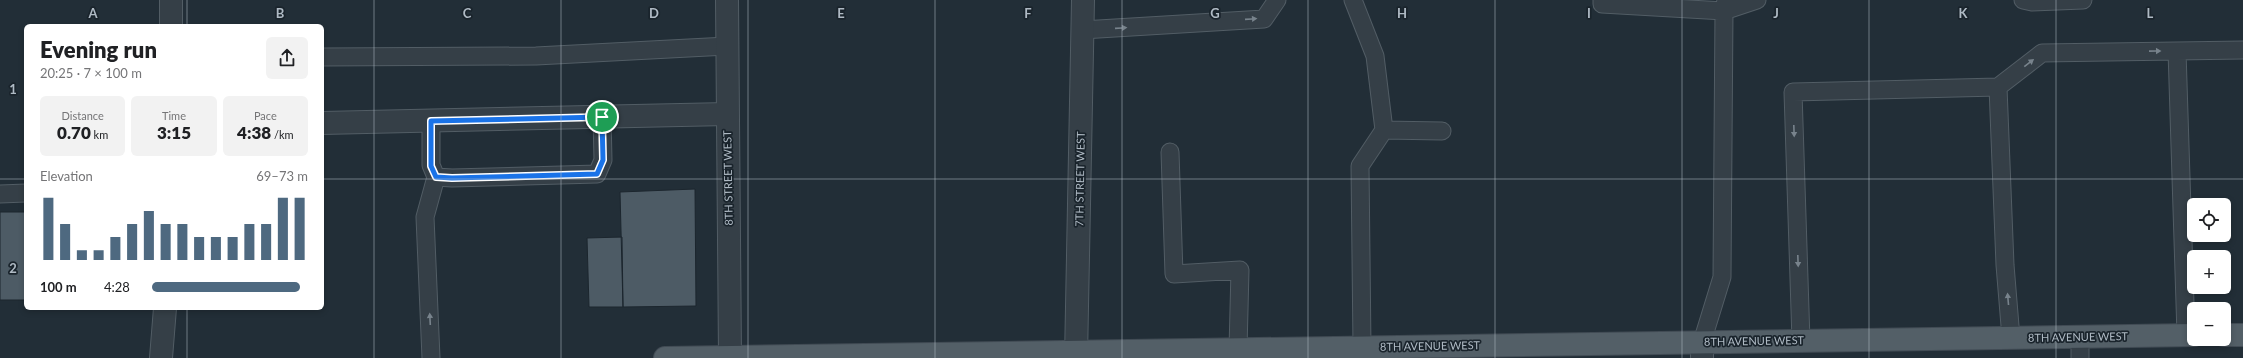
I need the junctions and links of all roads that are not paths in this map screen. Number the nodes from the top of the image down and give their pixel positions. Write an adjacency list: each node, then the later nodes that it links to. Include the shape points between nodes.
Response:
1 (170, 0): 11 (street)
2 (727, 0): 13 (street, 8TH STREET WEST)
3 (1083, 0): 12 (street, 7TH STREET WEST)
4 (1277, 0): 12 (lane, one-way to 4, via 1264,19)
5 (1353, 0): 22 (lane, via 1375,56)
6 (1602, 0): 10 (lane, via 1602,4)
7 (1757, 0): 10 (lane)
8 (2023, 0): 9 (lane)
9 (2083, 0)
10 (1725, 6): 38 (lane, via 1722,277)
11 (171, 24)
12 (1082, 30): 41 (street, 7TH STREET WEST)
13 (727, 46): 16 (lane, via 536,56); 18 (street, 8TH STREET WEST)
14 (2243, 50): 15 (lane)
15 (2177, 51): 17 (lane, one-way to 15, via 2042,53); 28 (lane)
16 (324, 57)
17 (1998, 87): 33 (lane, one-way to 17, via 2005,265); 34 (lane, one-way to 34, via 1792,92)
18 (727, 114): 19 (street); 42 (street, 8TH STREET WEST)
19 (602, 117): 20 (street); 25 (lane, via 603,160 597,174)
20 (431, 121): 21 (street); 25 (lane, via 431,166)
21 (324, 123)
22 (1384, 130): 23 (lane); 35 (lane, via 1360,166)
23 (1442, 131)
24 (1170, 152): 37 (lane, via 1174,274 1240,270)
25 (436, 177): 44 (lane, one-way to 25, via 425,217)
26 (24, 193): 27 (lane)
27 (0, 194)
28 (2188, 302)
29 (165, 310): 43 (street)
30 (2187, 335): 36 (main road, 8TH AVENUE WEST)
31 (2231, 335): 32 (main road)
32 (2243, 335)
33 (2011, 338): 34 (main road, 8TH AVENUE WEST); 36 (main road, 8TH AVENUE WEST)
34 (1801, 341): 38 (main road, 8TH AVENUE WEST)
35 (1362, 347): 37 (main road, 8TH AVENUE WEST); 40 (main road, 8TH AVENUE WEST)
36 (2080, 347)
37 (1238, 349): 41 (main road, 8TH AVENUE WEST)
38 (1702, 350): 39 (main road, 8TH AVENUE WEST)
39 (1548, 351): 40 (main road, 8TH AVENUE WEST)
40 (1442, 352)
41 (1076, 355): 42 (main road, 8TH AVENUE WEST)
42 (730, 357): 46 (main road, 8TH AVENUE WEST)
43 (162, 358)
44 (432, 358)
45 (666, 358): 46 (main road, 8TH AVENUE WEST)
46 (694, 358)

